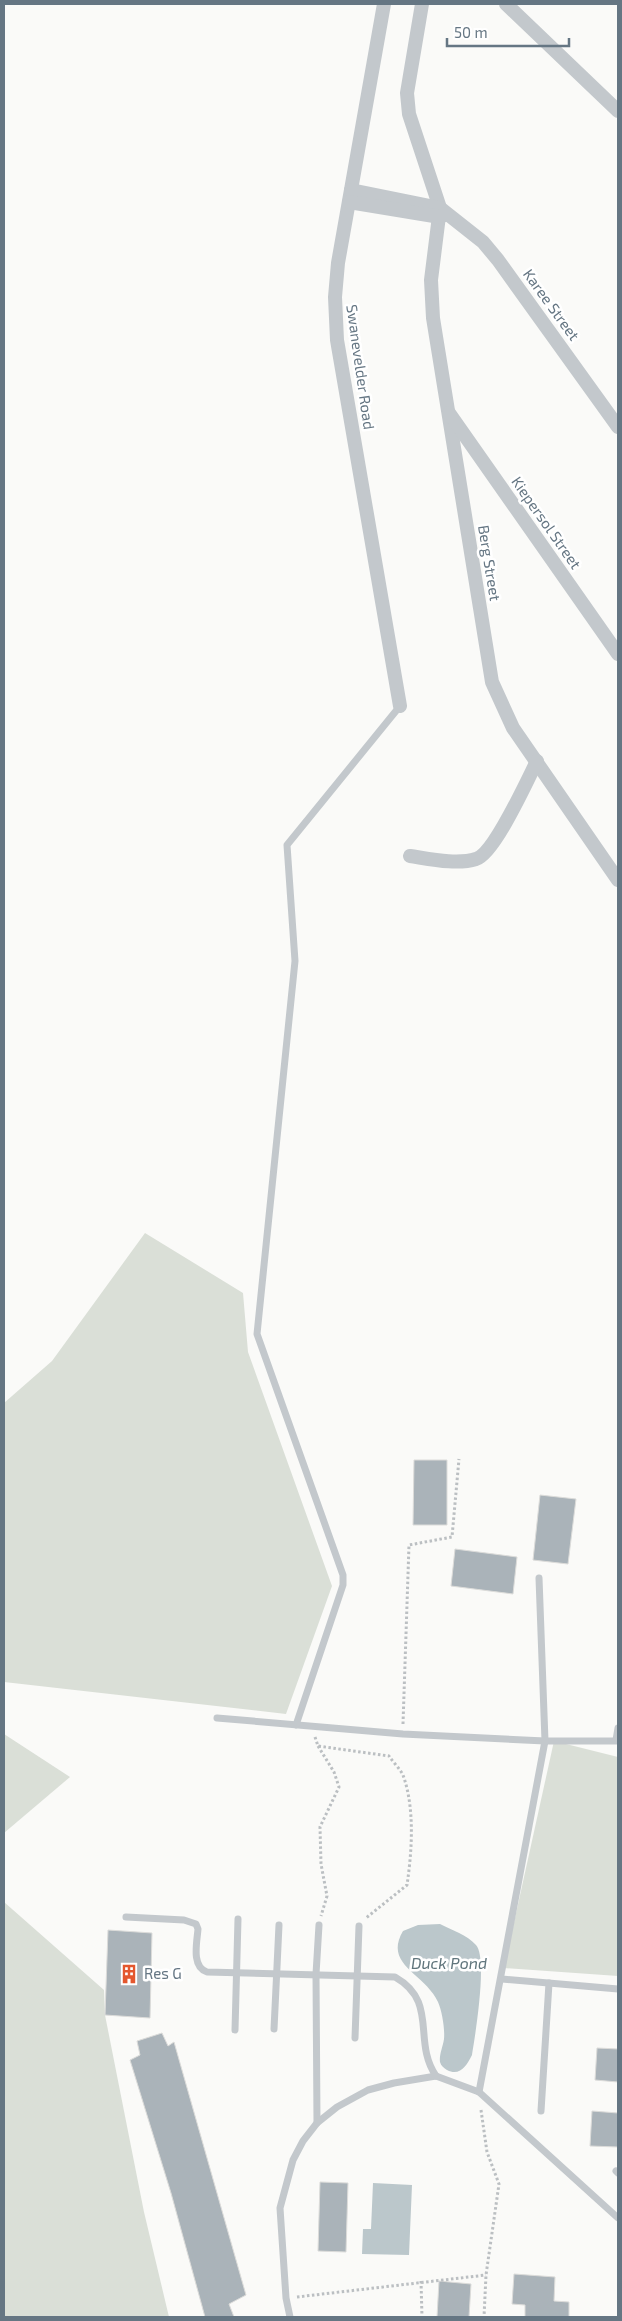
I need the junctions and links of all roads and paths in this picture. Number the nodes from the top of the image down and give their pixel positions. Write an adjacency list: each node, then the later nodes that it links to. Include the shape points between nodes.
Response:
1 (384, 4): 5 (street, Swanevelder Road)
2 (422, 4): 6 (street, via 407,83 407,103)
3 (506, 4): 4 (street)
4 (618, 111)
5 (350, 196): 6 (street, Karee Street); 10 (street, Swanevelder Road, via 336,278 337,340)
6 (442, 213): 7 (street, Berg Street, via 431,298); 8 (street, Karee Street, via 483,242 498,260)
7 (448, 410): 9 (street, Kiepersol Street); 11 (street, Berg Street, via 492,682 504,711)
8 (618, 426)
9 (618, 654)
10 (400, 706): 17 (lane, via 287,845 295,961 257,1334 343,1575 343,1585)
11 (537, 761): 12 (street, via 484,856 467,861); 13 (street, Berg Street)
12 (410, 856)
13 (618, 880)
14 (459, 1459): 20 (path, via 452,1537 409,1545)
15 (539, 1578): 22 (lane)
16 (217, 1718): 17 (lane)
17 (296, 1725): 18 (lane)
18 (312, 1726): 20 (lane); 23 (path)
19 (618, 1728): 21 (lane)
20 (403, 1734): 22 (lane)
21 (617, 1740): 22 (lane)
22 (545, 1741): 33 (lane)
23 (318, 1746): 26 (path, via 339,1787 320,1827 320,1864 327,1896); 28 (path, via 389,1756 402,1774 406,1790 412,1857 407,1885)
24 (126, 1917): 29 (lane, via 190,1921 198,1929 197,1959 201,1968 207,1972)
25 (238, 1919): 29 (lane)
26 (319, 1925): 31 (lane)
27 (279, 1926): 30 (lane)
28 (359, 1926): 32 (lane)
29 (238, 1972): 30 (lane); 37 (lane)
30 (276, 1973): 31 (lane); 36 (lane)
31 (316, 1974): 32 (lane); 42 (lane)
32 (357, 1975): 38 (lane); 39 (lane, via 395,1977 407,1984 418,1998 424,2017 426,2056)
33 (502, 1979): 34 (lane); 40 (lane)
34 (549, 1983): 35 (lane); 41 (lane)
35 (618, 1989)
36 (274, 2029)
37 (235, 2030)
38 (355, 2038)
39 (436, 2076): 40 (lane); 42 (lane, via 368,2090 337,2107)
40 (479, 2092): 43 (lane); 44 (path, via 487,2152 499,2184)
41 (541, 2111)
42 (317, 2123): 46 (lane, via 293,2160 280,2208)
43 (618, 2218)
44 (486, 2275): 45 (path); 49 (path)
45 (421, 2281): 46 (path); 48 (path)
46 (286, 2298): 47 (lane)
47 (290, 2317)
48 (422, 2317)
49 (484, 2317)

